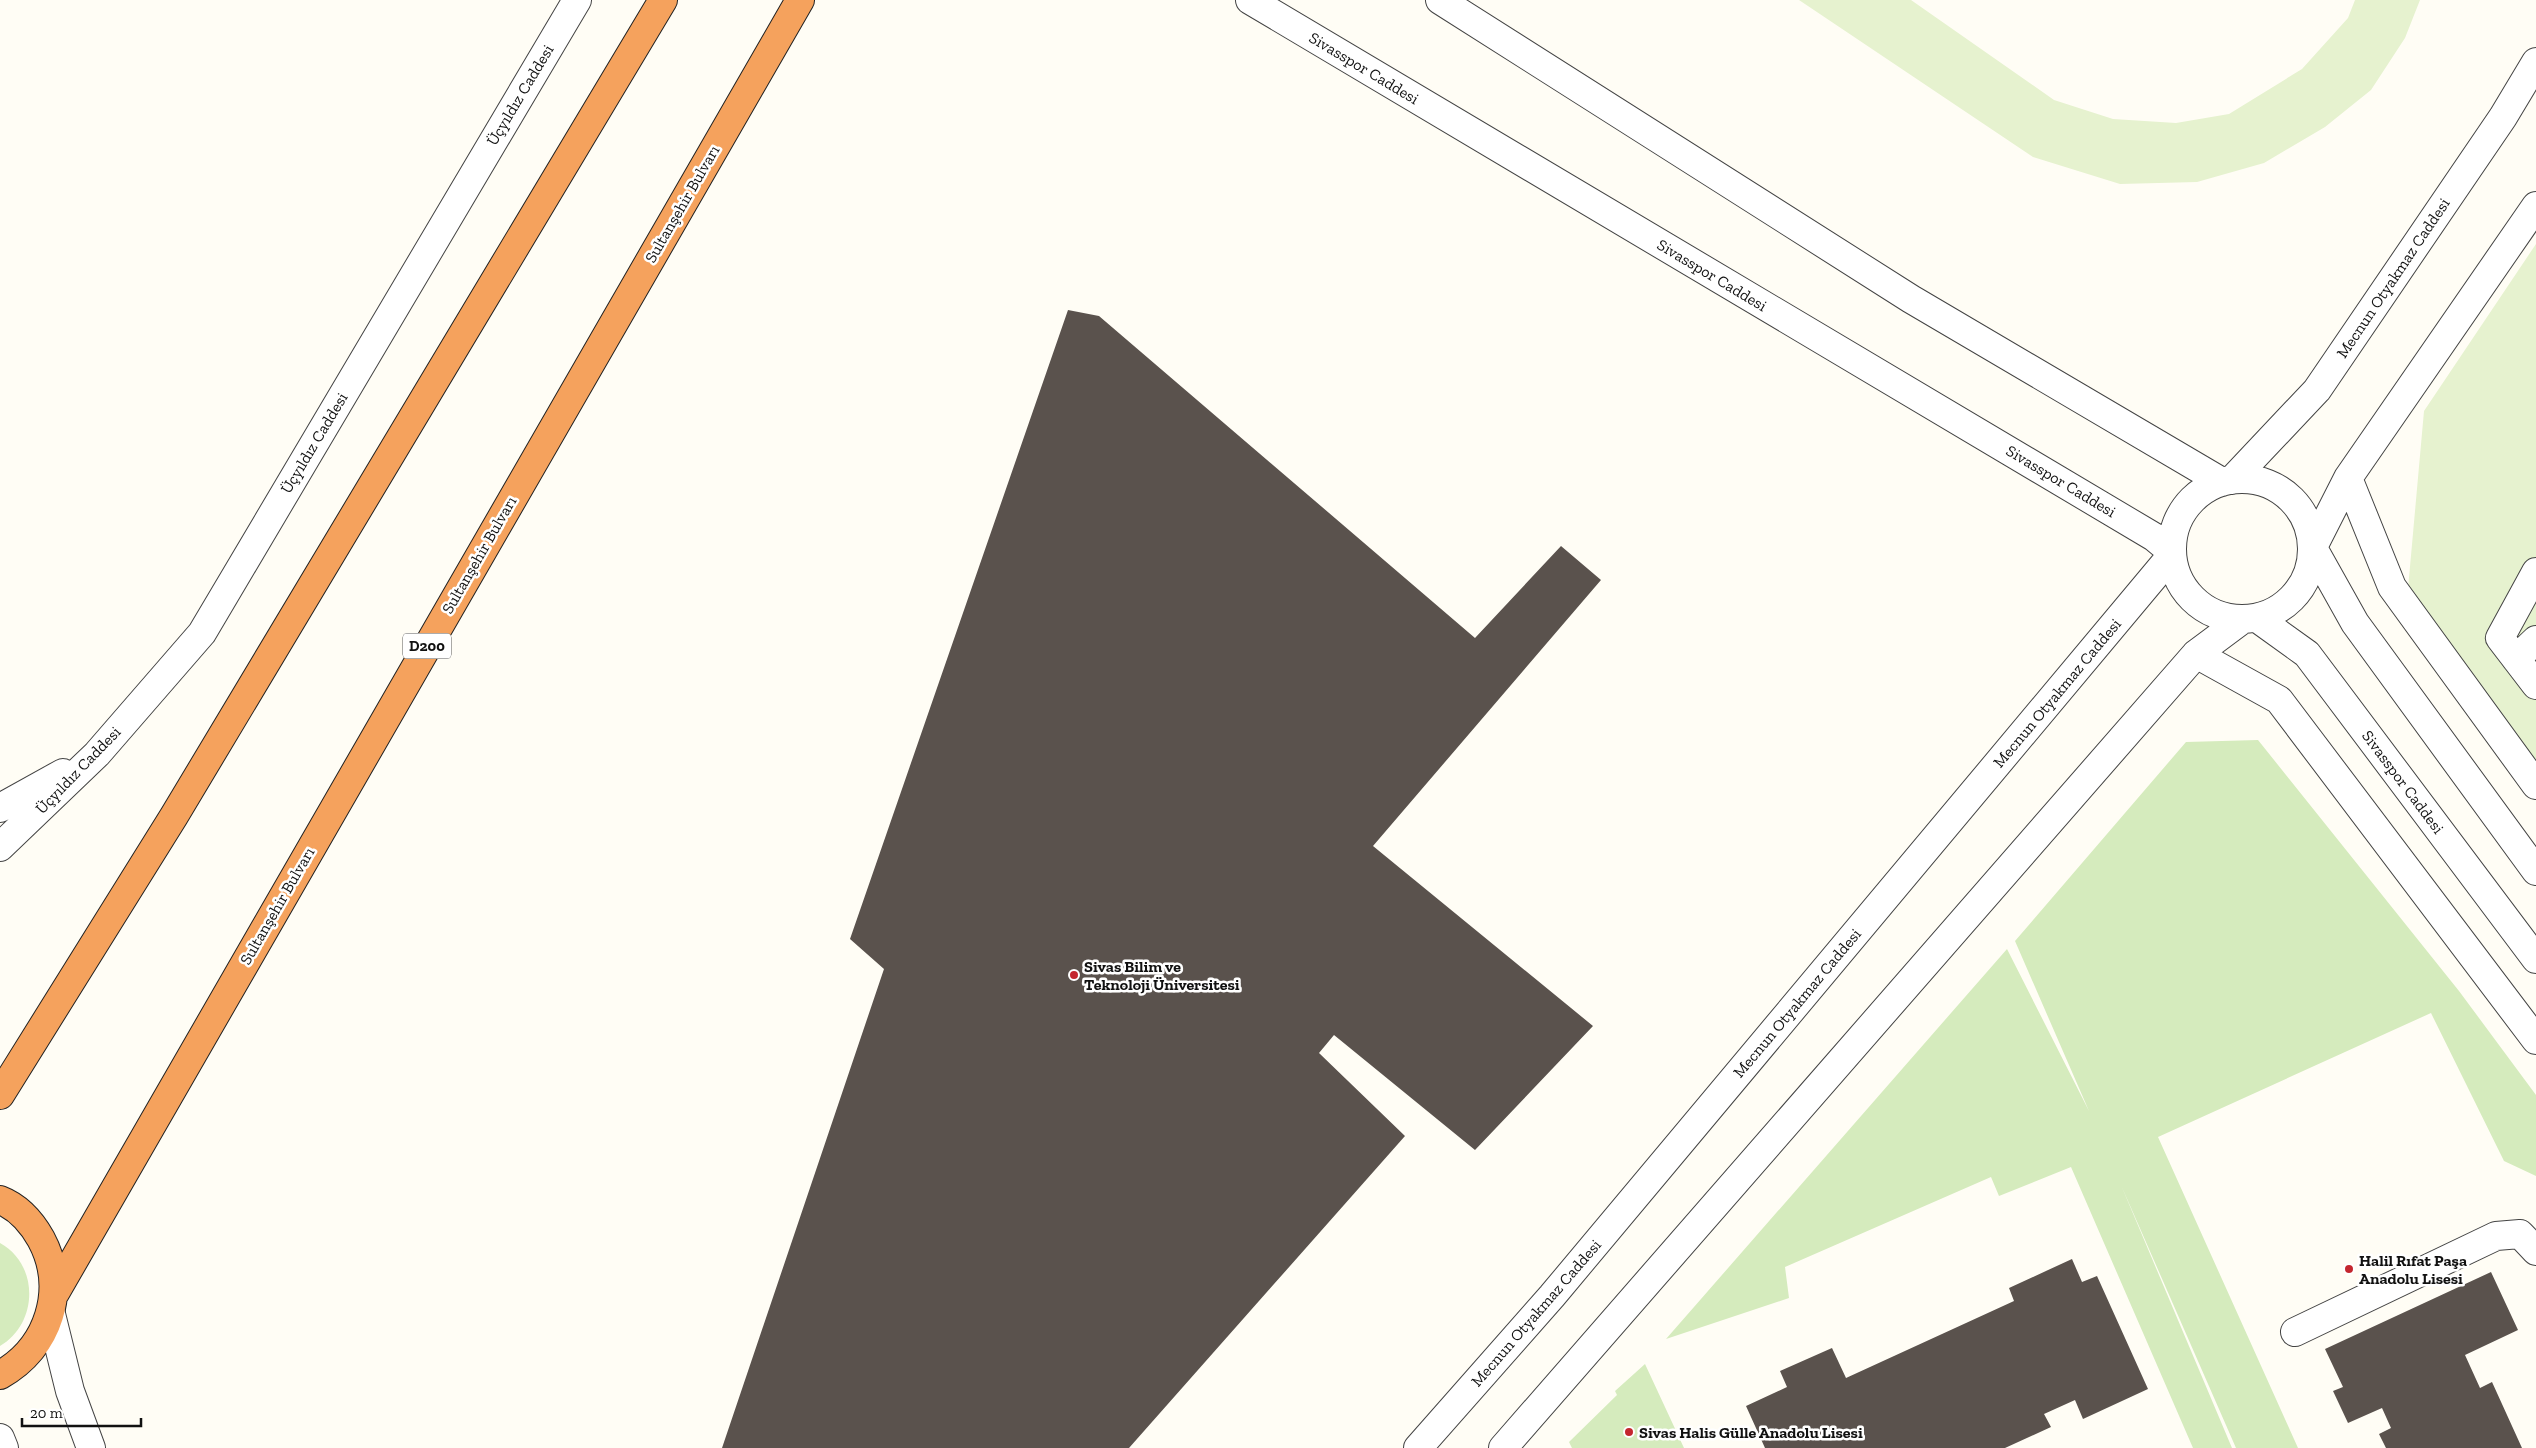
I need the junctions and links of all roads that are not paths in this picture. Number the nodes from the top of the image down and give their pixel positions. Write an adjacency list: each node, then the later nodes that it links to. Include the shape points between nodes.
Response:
1 (577, 0): 18 (street, Üçyıldız Caddesi, via 202,633)
2 (663, 0): 25 (highway, via 174,816)
3 (800, 0): 28 (highway, Sultanşehir Bulvarı / D200)
4 (1250, 0): 11 (street, Sivasspor Caddesi, via 2154,537)
5 (1440, 0): 9 (street, via 1911,299)
6 (2536, 62): 9 (street, Mecnun Otyakmaz Caddesi, via 2316,390)
7 (2536, 206): 8 (street)
8 (2348, 478): 10 (street); 19 (street, via 2392,587)
9 (2227, 481): 10 (street, via 2256,480 2289,496 2304,515); 11 (street, via 2200,493 2184,510 2174,532)
10 (2313, 547): 13 (street, via 2309,570 2297,593 2278,610); 22 (street, via 2355,623)
11 (2172, 554): 13 (street, via 2178,578 2196,602 2221,616); 34 (street, Mecnun Otyakmaz Caddesi, via 1552,1296)
12 (2536, 572): 16 (street, via 2500,638)
13 (2250, 619): 15 (street); 23 (street, Sivasspor Caddesi, via 2307,654)
14 (2536, 640): 16 (street)
15 (2196, 654): 24 (street, via 2279,700); 35 (street)
16 (2516, 659): 17 (street)
17 (2536, 685)
18 (97, 754): 20 (street); 21 (street, Üçyıldız Caddesi)
19 (2536, 785)
20 (0, 808)
21 (0, 847)
22 (2536, 871)
23 (2536, 959)
24 (2536, 1040)
25 (0, 1095)
26 (0, 1200): 28 (highway, via 22,1214 47,1250 53,1270)
27 (2536, 1251): 29 (street, via 2520,1234 2496,1236)
28 (53, 1303): 30 (highway, Sultanşehir Bulvarı, via 42,1334 30,1353); 33 (street, via 70,1391)
29 (2295, 1332)
30 (0, 1375)
31 (0, 1438): 32 (street)
32 (4, 1448)
33 (91, 1448)
34 (1418, 1448)
35 (1504, 1448)

